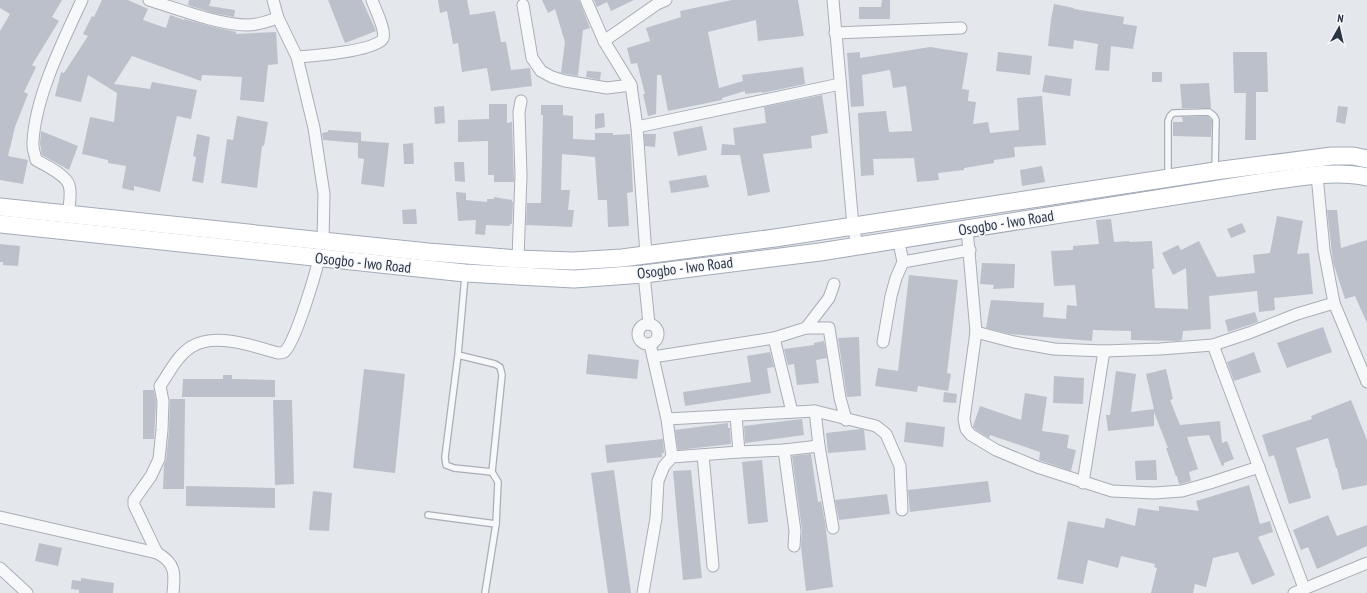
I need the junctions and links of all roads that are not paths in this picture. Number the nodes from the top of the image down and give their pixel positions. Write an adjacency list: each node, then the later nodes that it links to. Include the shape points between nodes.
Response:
1 (82, 0): 24 (street, via 57,55 39,106 32,143 36,160 69,183)
2 (149, 0): 9 (street, via 237,25 262,23)
3 (273, 0): 9 (street)
4 (372, 0): 13 (street, via 384,31 381,42 338,53)
5 (586, 0): 12 (street)
6 (666, 0): 12 (street)
7 (833, 0): 11 (street)
8 (523, 5): 15 (street, via 532,58 541,71 565,81 607,88)
9 (278, 18): 13 (street)
10 (961, 28): 11 (street)
11 (835, 33): 14 (street)
12 (604, 41): 15 (street)
13 (297, 57): 29 (street, via 314,128 323,187)
14 (840, 84): 17 (street); 26 (street)
15 (631, 85): 17 (street)
16 (521, 101): 35 (street)
17 (637, 127): 33 (street)
18 (1367, 159): 19 (main road, Osogbo - Iwo Road, via 1332,156)
19 (1215, 171): 22 (main road, Osogbo - Iwo Road); 22 (lane, via 1214,116 1209,112 1173,113 1168,121)
20 (1317, 175): 21 (main road, Osogbo - Iwo Road); 27 (main road, Osogbo - Iwo Road); 41 (street, via 1324,250)
21 (1367, 177)
22 (1168, 178): 26 (main road, Osogbo - Iwo Road)
23 (0, 207): 24 (main road, Osogbo - Iwo Road)
24 (68, 214): 29 (main road, Osogbo - Iwo Road)
25 (0, 224): 34 (main road, Osogbo - Iwo Road)
26 (853, 226): 30 (street); 33 (main road, Osogbo - Iwo Road)
27 (967, 229): 28 (main road, Osogbo - Iwo Road); 32 (street)
28 (898, 238): 30 (main road, Osogbo - Iwo Road); 36 (street)
29 (323, 241): 31 (main road, Osogbo - Iwo Road)
30 (857, 245): 39 (main road, Osogbo - Iwo Road)
31 (378, 247): 35 (main road, Osogbo - Iwo Road); 37 (main road)
32 (970, 250): 36 (street); 43 (street)
33 (646, 255): 35 (main road, Osogbo - Iwo Road, via 573,261)
34 (319, 259): 37 (main road, Osogbo - Iwo Road); 70 (street, via 303,311 285,351 278,353 223,341 206,342 191,347 179,358 160,386 162,416 159,459 151,476 134,500)
35 (518, 259)
36 (903, 262): 45 (street, via 891,296)
37 (377, 264): 38 (main road, Osogbo - Iwo Road)
38 (466, 273): 39 (main road, Osogbo - Iwo Road, via 574,279); 48 (lane)
39 (644, 274): 49 (street, via 649,324 642,326 638,335 641,341 650,344)
40 (834, 284): 42 (street, via 829,298)
41 (1334, 303): 46 (street); 50 (street)
42 (806, 328): 44 (street); 55 (street, via 829,328)
43 (976, 332): 47 (street, via 1014,342 1054,348); 63 (street, via 964,419 966,428 971,435 996,450)
44 (774, 338): 49 (street); 51 (street)
45 (884, 342)
46 (1213, 345): 47 (street); 61 (street)
47 (1104, 351): 63 (street)
48 (458, 355): 62 (lane, via 500,367 502,375); 62 (lane, via 446,464 454,468)
49 (653, 357): 54 (street)
50 (1367, 382)
51 (792, 412): 52 (street); 53 (street)
52 (815, 412): 55 (street); 56 (street)
53 (736, 416): 54 (street); 58 (street)
54 (667, 419): 60 (street)
55 (846, 420): 64 (street, via 876,426 886,434 900,466)
56 (819, 446): 57 (street); 68 (street)
57 (784, 450): 58 (street); 69 (street, via 795,531)
58 (739, 452): 59 (street)
59 (703, 455): 60 (street); 72 (street)
60 (672, 457): 78 (street, via 664,466 658,481 656,518)
61 (1259, 468): 63 (street, via 1182,491 1154,494 1112,491); 74 (street)
62 (492, 472): 67 (lane, via 498,482)
63 (1083, 483)
64 (902, 510)
65 (428, 515): 67 (lane)
66 (0, 517): 70 (street)
67 (496, 524): 77 (lane)
68 (833, 528)
69 (794, 546)
70 (157, 553): 75 (street, via 166,557 172,565)
71 (1367, 563): 74 (street)
72 (713, 566)
73 (0, 568): 76 (street)
74 (1304, 588): 79 (street)
75 (176, 591)
76 (27, 593)
77 (486, 593)
78 (643, 593)
79 (1294, 593)

